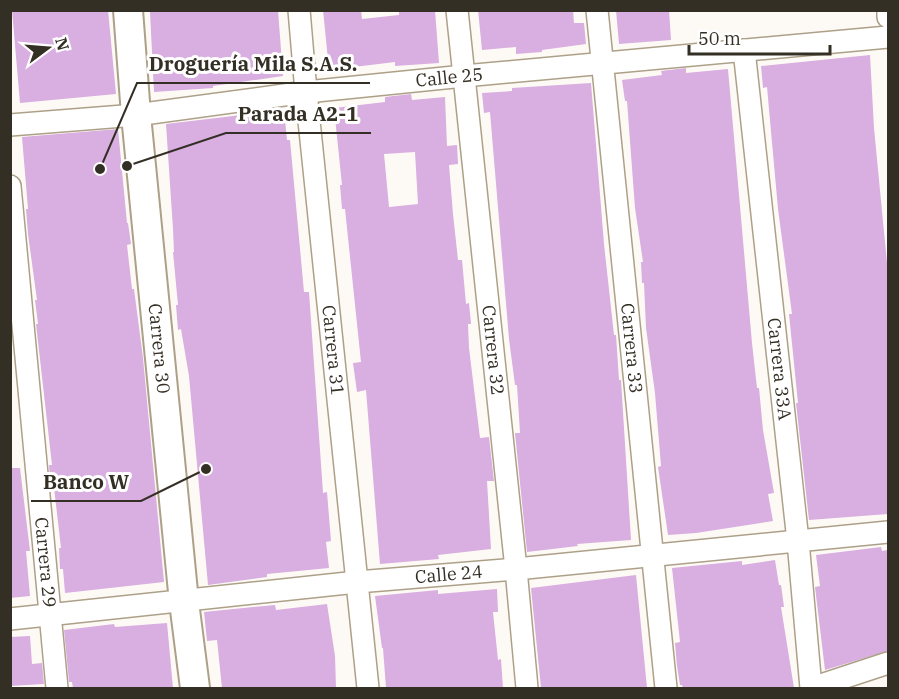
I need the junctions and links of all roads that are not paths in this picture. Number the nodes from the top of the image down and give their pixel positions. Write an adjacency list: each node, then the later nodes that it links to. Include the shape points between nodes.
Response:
1 (128, 10): 12 (street, Carrera 30)
2 (299, 10): 11 (street, Carrera 31)
3 (457, 10): 10 (street, Carrera 32)
4 (597, 10): 9 (street, Carrera 33)
5 (888, 10): 6 (street)
6 (888, 17)
7 (888, 37): 8 (street, Calle 25)
8 (744, 50): 9 (street, Calle 25); 16 (street, Carrera 33A)
9 (601, 63): 10 (street, Calle 25); 17 (street, Carrera 33)
10 (464, 76): 11 (street, Calle 25); 18 (street, Carrera 32)
11 (306, 92): 12 (street, Calle 25); 19 (street, Carrera 31)
12 (136, 115): 13 (street, Calle 25); 20 (street, Carrera 30)
13 (10, 125)
14 (10, 186): 21 (street, Carrera 29)
15 (888, 532): 16 (street, Calle 24)
16 (798, 541): 17 (street, Calle 24); 29 (street, Carrera 33A)
17 (651, 555): 18 (street, Calle 24); 28 (street, Carrera 33)
18 (516, 569): 19 (street, Calle 24); 27 (street, Carrera 32)
19 (357, 582): 20 (street, Calle 24); 26 (street, Carrera 31)
20 (184, 602): 21 (street, Calle 24); 25 (street, Carrera 30)
21 (52, 614): 22 (street, Calle 24); 24 (street, Carrera 29)
22 (10, 619)
23 (888, 663): 29 (street)
24 (57, 688)
25 (195, 688)
26 (368, 688)
27 (527, 688)
28 (666, 688)
29 (812, 688)

